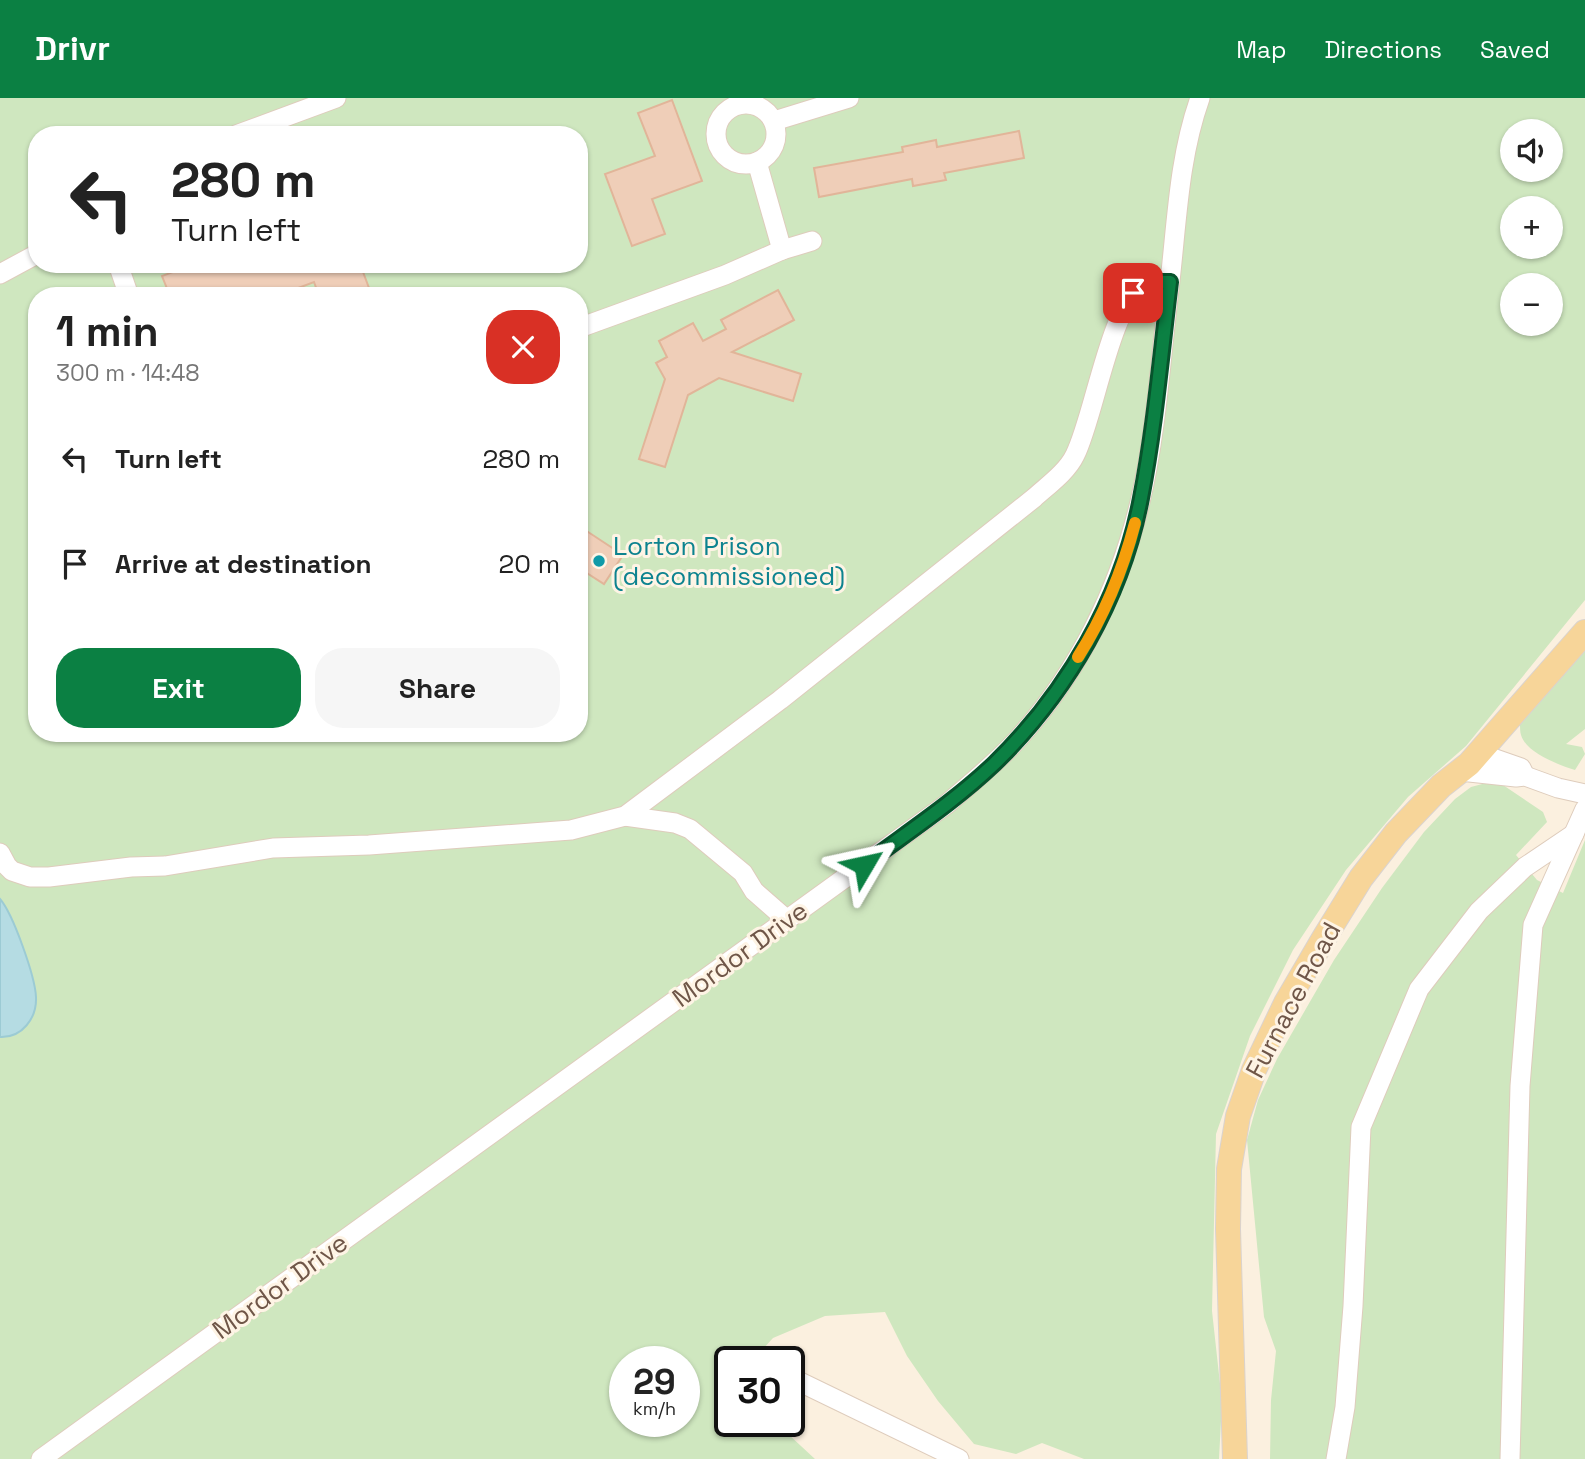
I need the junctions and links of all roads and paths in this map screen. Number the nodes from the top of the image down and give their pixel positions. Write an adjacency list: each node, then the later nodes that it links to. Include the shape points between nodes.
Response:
1 (336, 98): 6 (street)
2 (849, 98): 5 (street)
3 (1200, 98): 12 (street, Mordor Drive, via 1184,154)
4 (736, 101): 5 (street, via 762,108); 7 (street, via 718,124 718,143 729,158)
5 (774, 121): 7 (street, via 776,141)
6 (260, 126)
7 (757, 162): 9 (street)
8 (812, 241): 9 (street)
9 (782, 250): 13 (street)
10 (28, 259): 11 (street)
11 (0, 274)
12 (1170, 282): 20 (street, via 1146,282 1133,293 1106,356 1077,452 1065,469 780,700); 23 (street, Mordor Drive, via 1141,499 1117,578 1082,651 1042,710 992,765 947,804)
13 (588, 325)
14 (1585, 632): 15 (main road, Furnace Road)
15 (1478, 753): 16 (main road, Furnace Road); 17 (street, via 1521,768)
16 (1460, 771): 17 (street); 27 (main road, Furnace Road, via 1396,833 1361,878 1286,1003 1243,1098 1229,1169 1227,1230)
17 (1525, 776): 18 (street)
18 (1585, 794)
19 (1585, 809): 21 (street)
20 (625, 816): 22 (street, via 571,830 273,848 165,866 49,877 12,871); 23 (street, via 691,830 743,873 754,891)
21 (1574, 834): 28 (street, via 1525,867 1479,911 1419,989 1361,1127 1353,1306); 29 (street, via 1534,925 1528,972 1519,1113)
22 (0, 853)
23 (787, 920): 25 (street, Mordor Drive)
24 (805, 1384): 26 (street)
25 (41, 1459)
26 (959, 1459)
27 (1235, 1459)
28 (1336, 1459)
29 (1510, 1459)

